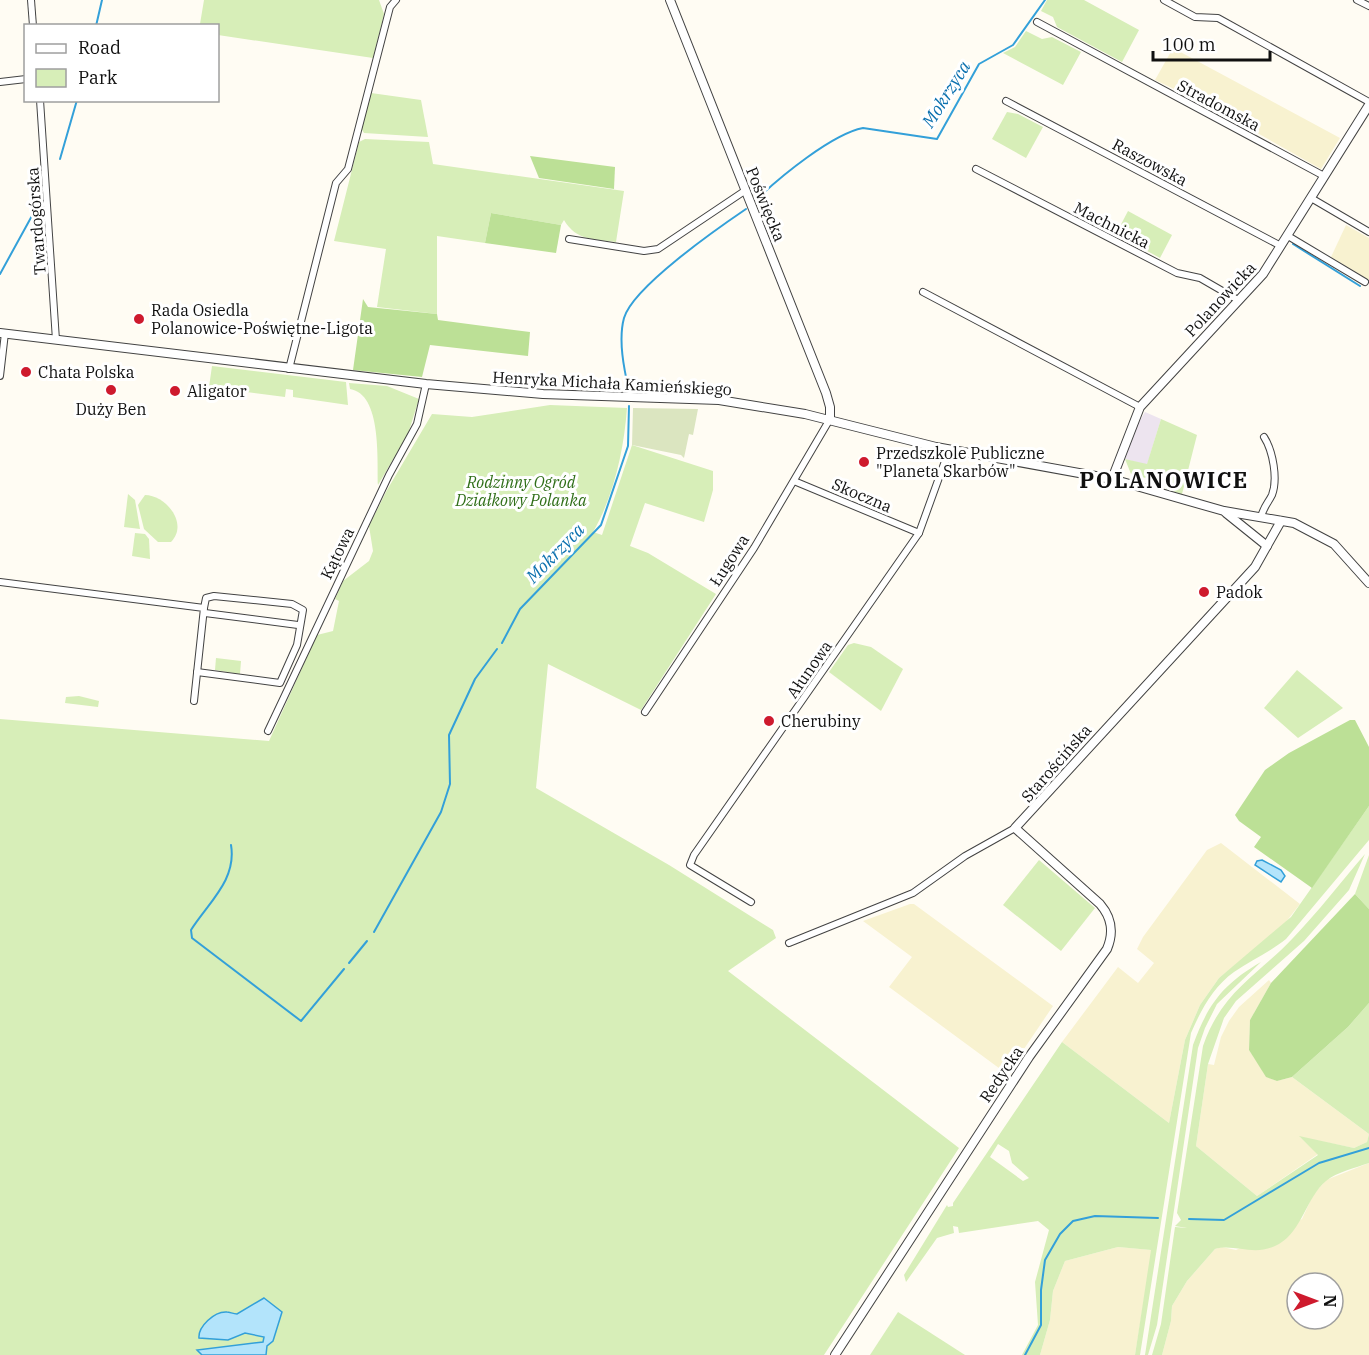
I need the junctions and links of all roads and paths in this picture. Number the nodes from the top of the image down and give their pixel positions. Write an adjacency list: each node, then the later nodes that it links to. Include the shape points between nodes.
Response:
1 (31, 0): 8 (street)
2 (396, 0): 27 (street, via 390,7 348,169 336,183)
3 (670, 0): 16 (street, Poświęcka)
4 (1164, 0): 13 (street, via 1195,17 1218,18)
5 (1357, 0): 6 (street)
6 (1369, 6)
7 (1037, 22): 15 (street, Stradomska)
8 (33, 24)
9 (24, 79): 10 (street)
10 (0, 82)
11 (1006, 101): 21 (street, Raszowska)
12 (40, 102): 26 (street, Twardogórska)
13 (1369, 103): 15 (street, Polanowicka)
14 (976, 169): 24 (street, Machnicka, via 1177,273 1200,278)
15 (1324, 176): 17 (street, Polanowicka)
16 (746, 190): 20 (street, via 658,249 644,251); 31 (street, Poświęcka, via 829,399)
17 (1311, 198): 18 (street); 19 (street, Polanowicka)
18 (1369, 232)
19 (1288, 236): 21 (street, Polanowicka); 22 (street)
20 (569, 239)
21 (1281, 246): 24 (street, Polanowicka, via 1263,274)
22 (1365, 282)
23 (923, 292): 30 (street)
24 (1238, 300): 30 (street, Polanowicka)
25 (3, 333): 26 (street, Henryka Michała Kamieńskiego); 28 (street)
26 (56, 340): 27 (street, Henryka Michała Kamieńskiego)
27 (289, 369): 29 (street, Henryka Michała Kamieńskiego)
28 (0, 376)
29 (426, 384): 31 (street, Henryka Michała Kamieńskiego, via 543,394 719,400); 48 (street, Kątowa, via 417,424)
30 (1140, 407): 34 (street, Polanowicka)
31 (830, 419): 33 (street, Henryka Michała Kamieńskiego); 35 (street, Ługowa)
32 (1264, 437): 37 (street, via 1271,454 1274,483)
33 (949, 450): 34 (street, Henryka Michała Kamieńskiego); 39 (street, Ałunowa)
34 (1112, 479): 36 (street, Henryka Michała Kamieńskiego)
35 (794, 481): 39 (street, Skoczna); 47 (street, Ługowa)
36 (1224, 511): 37 (street, Henryka Michała Kamieńskiego); 40 (street)
37 (1261, 517): 38 (street, Henryka Michała Kamieńskiego)
38 (1281, 520): 40 (street, Starościńska); 42 (street, Henryka Michała Kamieńskiego, via 1302,526 1334,544)
39 (919, 533): 50 (street, Ałunowa, via 694,855 690,865)
40 (1267, 546): 49 (street, Starościńska, via 1255,567)
41 (0, 582): 43 (street)
42 (1369, 583)
43 (205, 611): 44 (street); 44 (street, via 206,598 214,596 292,604 303,610); 45 (street)
44 (298, 624): 45 (street, via 297,645 280,683)
45 (197, 672): 46 (street)
46 (194, 701)
47 (645, 712)
48 (268, 731)
49 (1015, 828): 51 (street, Starościńska, via 965,856 914,893); 52 (street, Redycka, via 1100,904 1108,913 1112,937)
50 (751, 902)
51 (789, 943)
52 (835, 1355)

